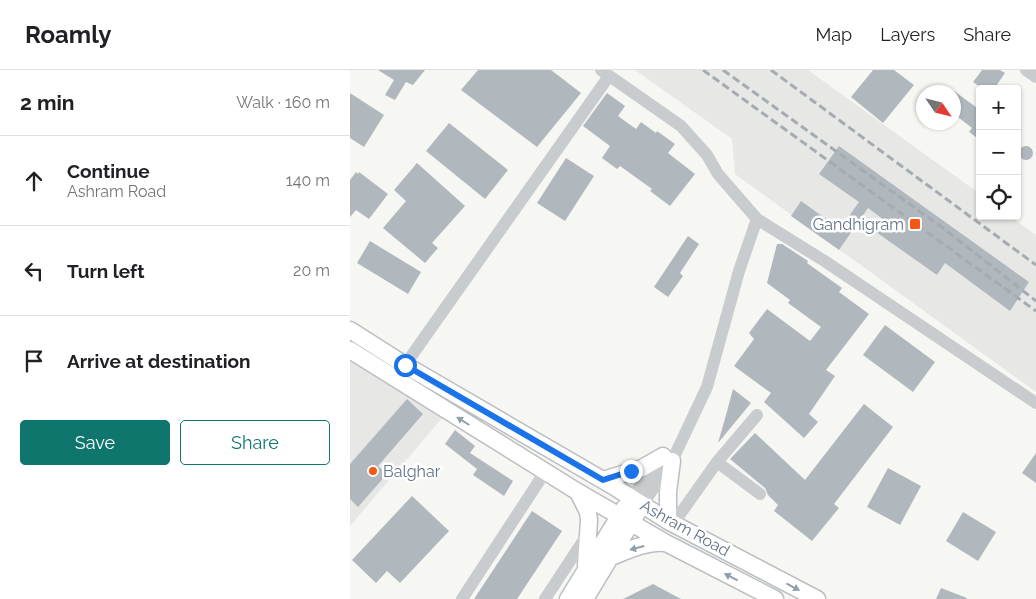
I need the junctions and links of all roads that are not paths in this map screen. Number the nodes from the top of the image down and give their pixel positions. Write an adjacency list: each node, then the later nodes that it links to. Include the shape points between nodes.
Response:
1 (1026, 70): 3 (street)
2 (605, 73): 4 (street, via 681,126); 7 (street)
3 (1036, 78)
4 (757, 219): 8 (street); 10 (street, via 707,387 693,419)
5 (350, 330): 7 (main road, Ashram Road)
6 (350, 350): 12 (main road, Ashram Road, one-way to 6)
7 (405, 365): 13 (main road, Ashram Road)
8 (1036, 403)
9 (758, 415): 11 (street)
10 (671, 455): 13 (main road); 16 (street); 18 (main road)
11 (717, 462): 15 (street); 18 (street)
12 (545, 472): 14 (main road, Ashram Road); 23 (street)
13 (603, 480): 16 (main road, Ashram Road)
14 (578, 492): 17 (main road, Ashram Road); 19 (main road, via 588,512)
15 (760, 494)
16 (637, 502): 17 (main road); 18 (main road, Ashram Road)
17 (625, 519): 20 (main road, Ashram Road); 21 (main road); 22 (main road)
18 (670, 523): 28 (main road, Ashram Road, one-way to 28)
19 (589, 532): 22 (main road); 24 (street)
20 (666, 544): 21 (main road, one-way to 21, via 657,542); 27 (main road, Ashram Road, one-way to 20)
21 (609, 558): 26 (main road)
22 (586, 570): 25 (main road)
23 (462, 599)
24 (545, 599)
25 (568, 599)
26 (585, 599)
27 (775, 599)
28 (817, 599)

